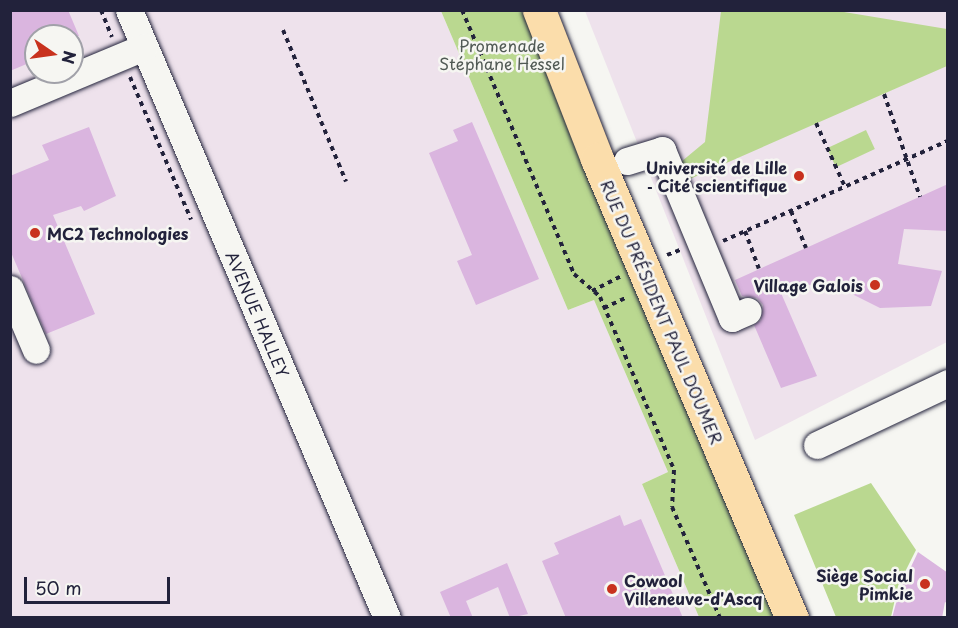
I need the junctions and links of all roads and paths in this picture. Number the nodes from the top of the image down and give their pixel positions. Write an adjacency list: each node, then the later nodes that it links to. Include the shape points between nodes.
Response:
1 (129, 10): 5 (street, AVENUE HALLEY)
2 (462, 10): 27 (path, via 574,274 600,297 674,470 672,507)
3 (539, 10): 25 (main road, RUE DU PRÉSIDENT PAUL DOUMER)
4 (284, 30): 12 (path)
5 (144, 47): 7 (street); 26 (street, AVENUE HALLEY)
6 (884, 94): 10 (path)
7 (10, 104)
8 (816, 123): 13 (path)
9 (948, 141): 10 (path)
10 (905, 160): 13 (path); 14 (path)
11 (627, 161): 18 (street, via 662,150)
12 (346, 181)
13 (845, 187): 15 (path)
14 (920, 197)
15 (791, 211): 16 (path); 17 (path)
16 (745, 231): 18 (path); 19 (path)
17 (806, 248)
18 (704, 250): 21 (street, via 732,318)
19 (759, 269)
20 (10, 289): 22 (street)
21 (748, 311)
22 (36, 350)
23 (948, 383): 24 (street)
24 (817, 445)
25 (791, 616)
26 (387, 618)
27 (720, 618)

